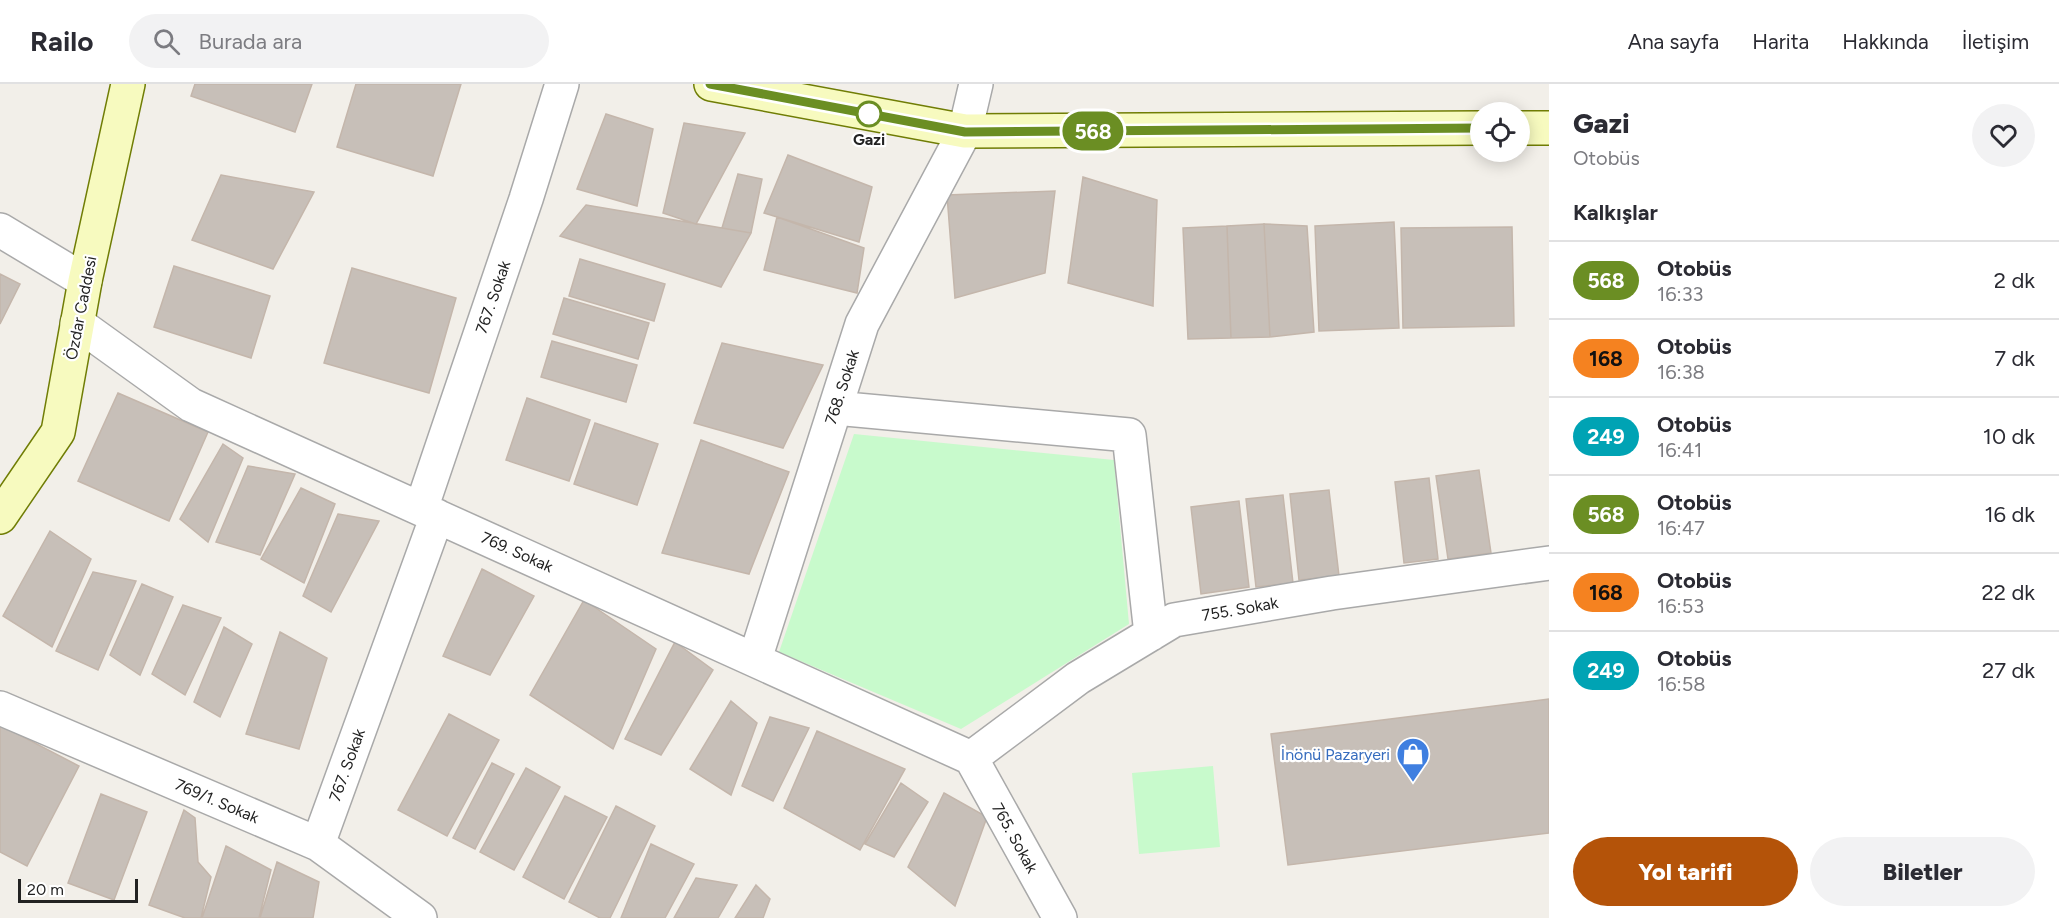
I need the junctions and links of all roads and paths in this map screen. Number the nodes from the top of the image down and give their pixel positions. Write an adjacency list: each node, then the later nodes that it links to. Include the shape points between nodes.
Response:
1 (128, 84): 10 (main road, Özdar Caddesi)
2 (562, 84): 13 (street, 767. Sokak)
3 (711, 84): 8 (main road)
4 (976, 84): 8 (street, 768. Sokak)
5 (1470, 128): 8 (main road)
6 (1530, 128): 7 (main road)
7 (1549, 128)
8 (965, 132): 12 (street, 768. Sokak, via 862,324)
9 (0, 230): 10 (street)
10 (85, 281): 11 (main road, Özdar Caddesi)
11 (77, 323): 13 (street, 769. Sokak, via 191,405); 14 (main road, Özdar Caddesi, via 58,432)
12 (835, 408): 16 (street, via 1129,435); 17 (street, 768. Sokak)
13 (429, 512): 17 (street, 769. Sokak); 20 (street, 767. Sokak)
14 (0, 517)
15 (1549, 563): 16 (street, 755. Sokak, via 1174,620)
16 (1151, 634): 19 (street, 755. Sokak, via 1078,678)
17 (755, 659): 19 (street, 769. Sokak)
18 (0, 708): 20 (street, 769/1. Sokak)
19 (970, 758): 22 (street, 765. Sokak)
20 (318, 844): 21 (street, 769/1. Sokak)
21 (420, 918)
22 (1060, 918)

